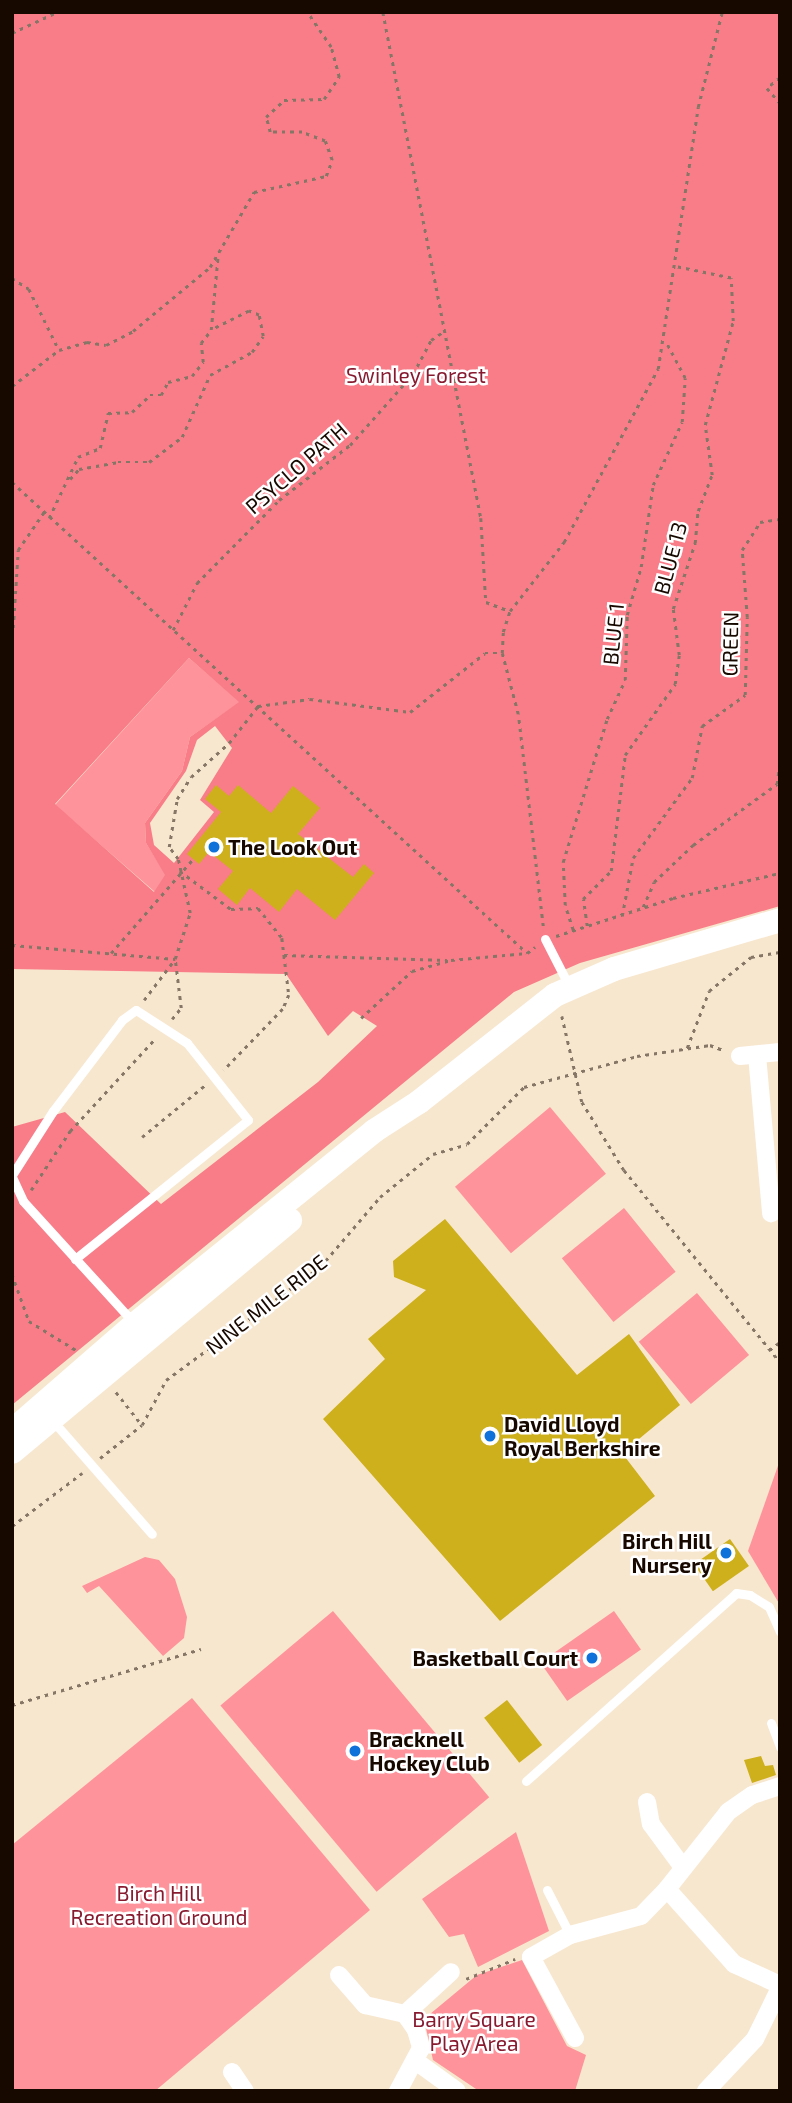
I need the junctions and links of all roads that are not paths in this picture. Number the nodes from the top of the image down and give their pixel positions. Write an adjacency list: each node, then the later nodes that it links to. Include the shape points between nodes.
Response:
1 (780, 920): 3 (main road, via 614,969)
2 (545, 939): 3 (lane)
3 (562, 991): 9 (main road, via 419,1102 383,1143)
4 (780, 1052): 5 (street, via 748,1055)
5 (773, 1158): 7 (street)
6 (12, 1176): 8 (lane, via 23,1201); 8 (lane, via 53,1111 122,1020 136,1010 187,1043 248,1120)
7 (771, 1213)
8 (75, 1259): 9 (lane)
9 (141, 1331): 10 (main road)
10 (46, 1413): 11 (main road); 12 (main road); 13 (lane)
11 (12, 1431)
12 (12, 1452)
13 (152, 1534)
14 (780, 1632): 17 (lane, via 769,1607 750,1595 736,1593)
15 (771, 1723): 16 (lane)
16 (780, 1747)
17 (526, 1781)
18 (780, 1786): 20 (street, via 752,1795 727,1812)
19 (647, 1802): 20 (street, via 651,1824)
20 (682, 1866): 21 (street)
21 (667, 1889): 23 (street, via 641,1916); 26 (street, via 734,1964)
22 (547, 1890): 23 (lane)
23 (570, 1935): 28 (street, via 531,1956)
24 (340, 1975): 27 (street, via 365,2005)
25 (457, 1976): 27 (street)
26 (780, 1987): 34 (street, via 755,2039)
27 (405, 2014): 29 (street, via 421,2048)
28 (575, 2038)
29 (417, 2062): 32 (street); 33 (street)
30 (232, 2072): 31 (street)
31 (245, 2091)
32 (398, 2091)
33 (457, 2091)
34 (706, 2091)

